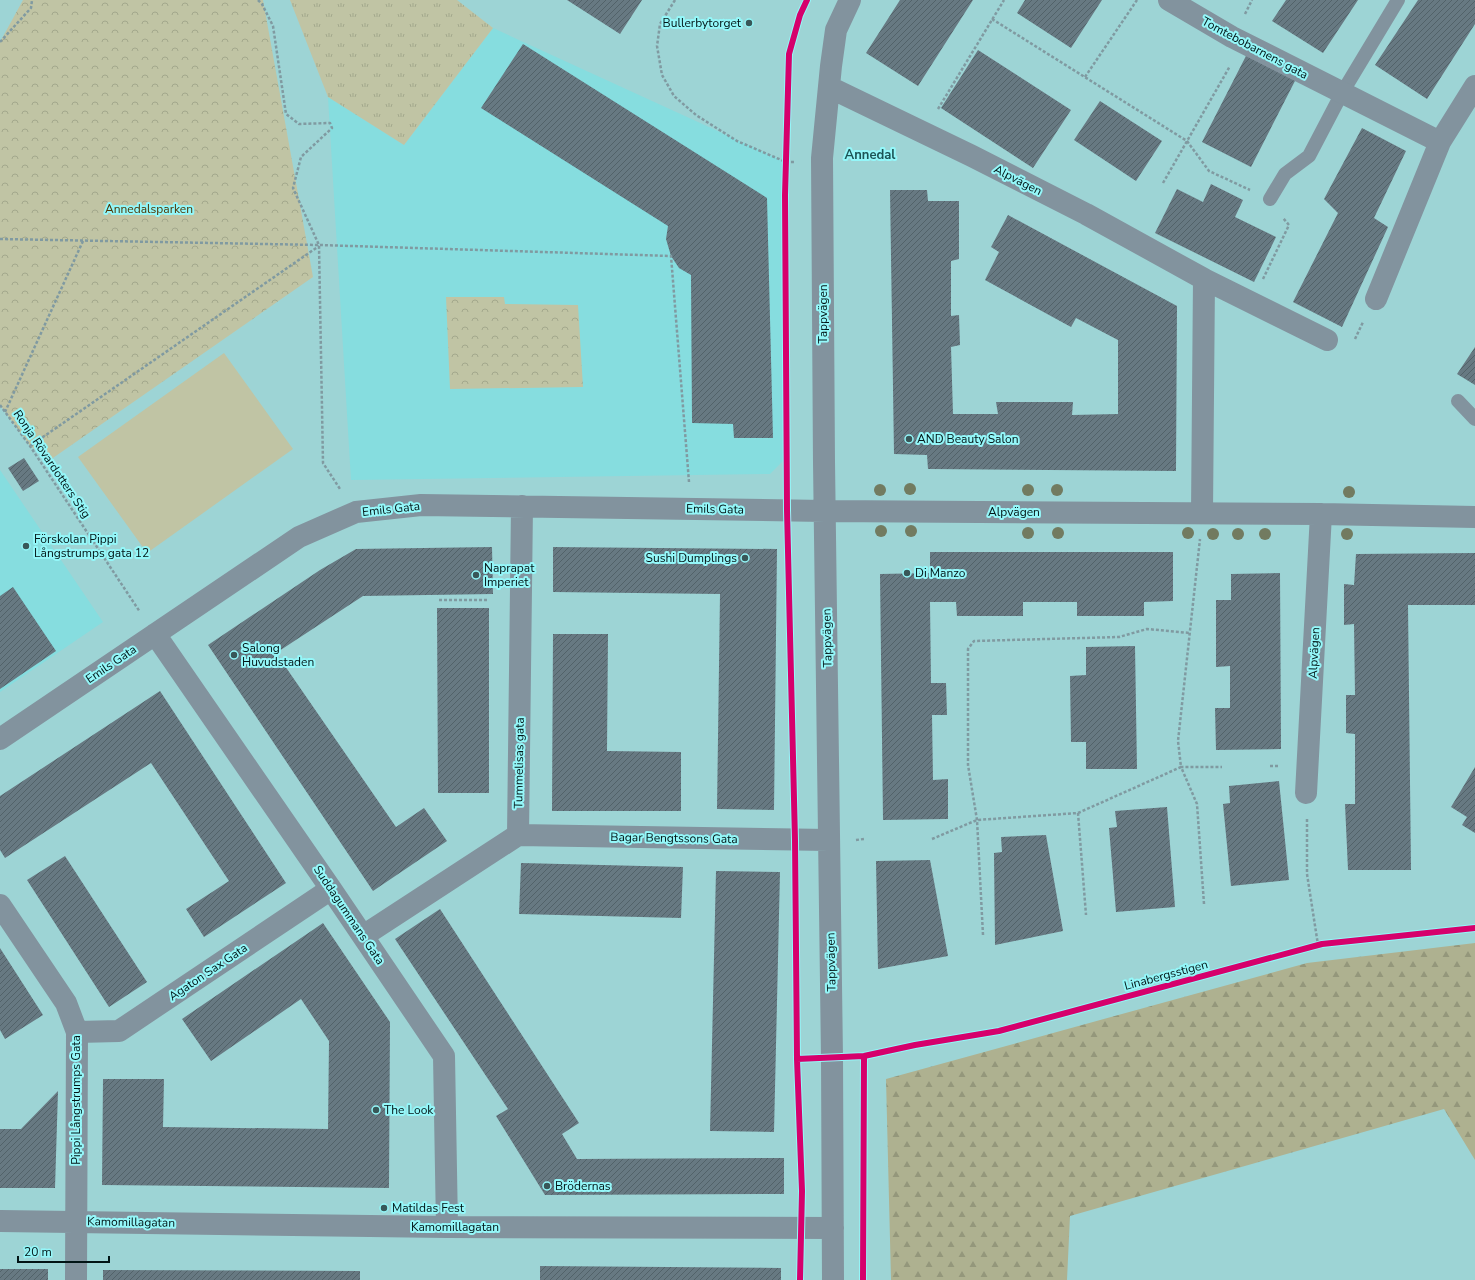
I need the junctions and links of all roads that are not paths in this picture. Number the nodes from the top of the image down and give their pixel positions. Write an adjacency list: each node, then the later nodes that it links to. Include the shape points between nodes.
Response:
1 (850, 0): 5 (street, Tappvägen, via 836,30)
2 (1169, 0): 6 (street, Tomtebobarnens gata, via 1243,43)
3 (1398, 0): 6 (lane)
4 (1475, 86): 7 (street)
5 (829, 87): 9 (street, Alpvägen, via 1086,214); 15 (street, Tappvägen, via 822,163)
6 (1342, 93): 7 (street, Tomtebobarnens gata); 8 (lane, via 1309,156 1285,174)
7 (1440, 142): 10 (street)
8 (1270, 199)
9 (1204, 279): 11 (street, Alpvägen); 16 (street)
10 (1376, 298)
11 (1327, 340)
12 (1458, 401): 13 (lane)
13 (1475, 419)
14 (522, 506): 15 (street, Emils Gata); 19 (street, Emils Gata, via 421,505 356,512 299,537); 22 (street, Tummelisas gata)
15 (825, 511): 16 (street, Alpvägen); 23 (street, Tappvägen)
16 (1202, 513): 17 (street, Alpvägen)
17 (1321, 514): 18 (street, Alpvägen); 21 (street, Alpvägen)
18 (1475, 517)
19 (155, 634): 20 (street, Emils Gata); 24 (street, Suddagummans Gata)
20 (0, 739)
21 (1306, 793)
22 (518, 835): 23 (street, Bagar Bengtssons Gata); 26 (street)
23 (829, 840): 31 (street, Tappvägen)
24 (331, 889): 26 (street, Suddagummans Gata); 27 (street, Agaton Sax Gata, via 119,1031)
25 (0, 905): 27 (street, Pippi Långstrumps Gata, via 66,1004)
26 (363, 936): 30 (street, Suddagummans Gata, via 444,1056)
27 (77, 1032): 29 (street, Pippi Långstrumps Gata)
28 (0, 1221): 29 (street, Kamomillagatan)
29 (76, 1222): 30 (street, Kamomillagatan); 32 (street, Kamomillagatan)
30 (447, 1227): 31 (street, Kamomillagatan)
31 (833, 1228): 33 (street, Tappvägen)
32 (76, 1280)
33 (833, 1280)

